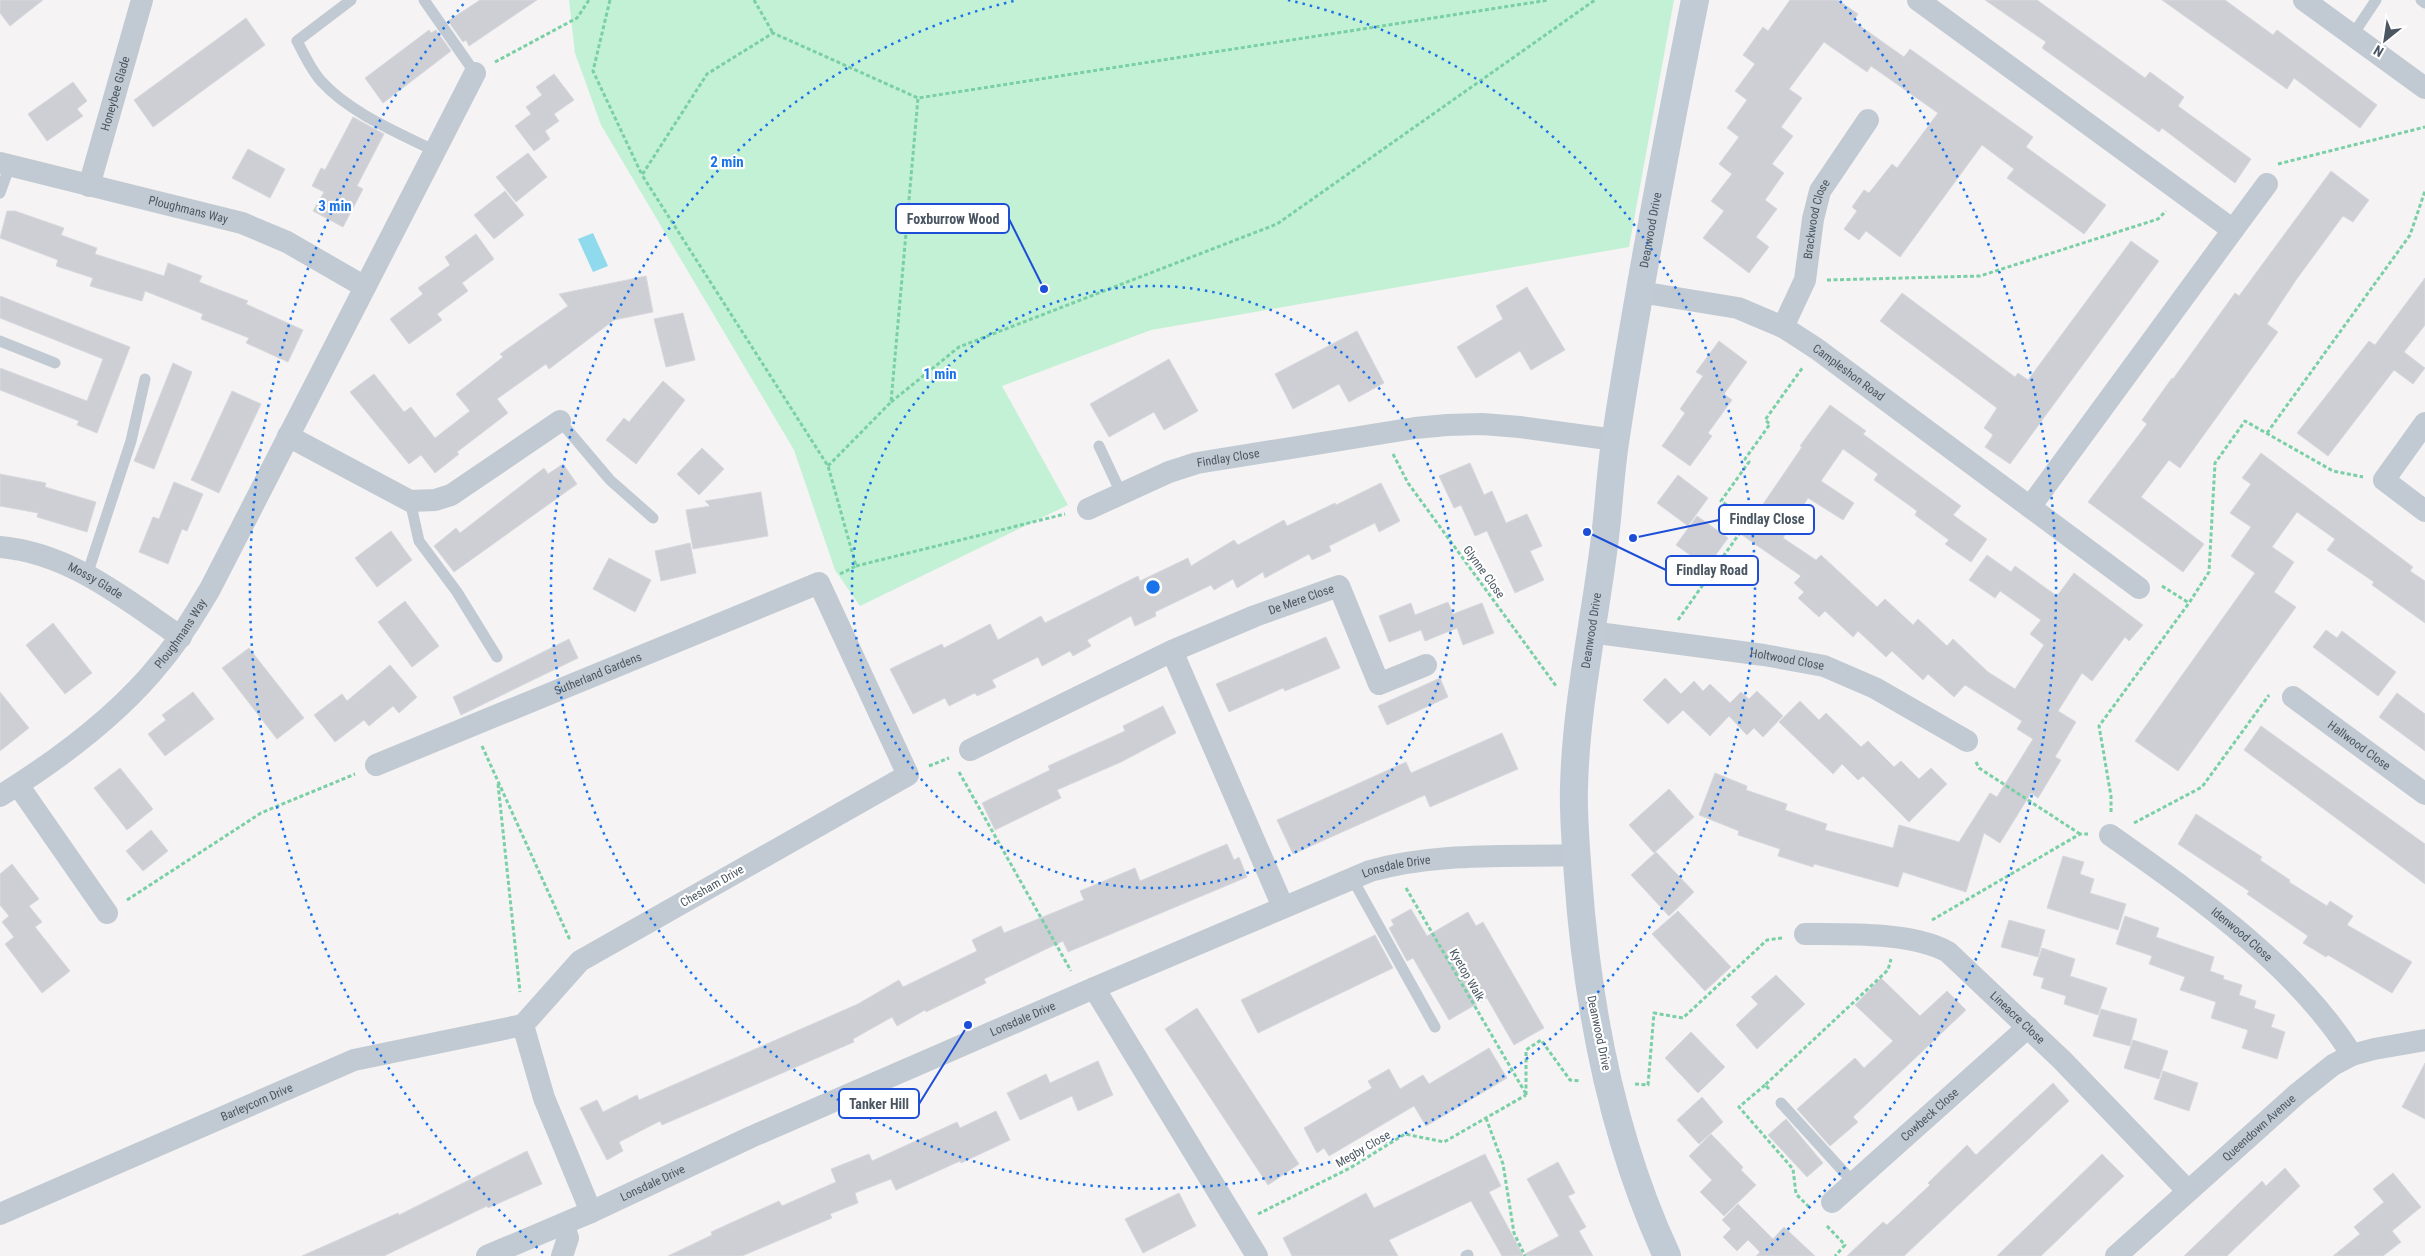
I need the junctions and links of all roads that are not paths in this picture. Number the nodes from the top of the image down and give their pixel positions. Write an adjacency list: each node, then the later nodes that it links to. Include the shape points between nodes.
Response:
1 (142, 0): 17 (street, Honeybee Glade)
2 (351, 0): 14 (lane, via 298,41 311,66 336,95)
3 (424, 0): 11 (lane)
4 (1695, 0): 21 (street, Deanwood Drive)
5 (1918, 0): 19 (street)
6 (2304, 0): 10 (street)
7 (2376, 0): 10 (lane)
8 (2421, 0): 9 (lane)
9 (2425, 3)
10 (2352, 36): 12 (street)
11 (475, 73): 14 (street, Ploughmans Way)
12 (2425, 88)
13 (1868, 120): 22 (street, Brackwood Close, via 1820,191 1805,280)
14 (435, 151): 20 (street, Ploughmans Way)
15 (5, 164): 17 (street, Ploughmans Way); 18 (lane)
16 (2267, 184): 19 (street)
17 (89, 186): 20 (street, Ploughmans Way, via 242,223 287,242)
18 (0, 192)
19 (2233, 230): 33 (street)
20 (365, 287): 28 (street, Ploughmans Way)
21 (1640, 292): 22 (street, Campleshon Road, via 1738,308); 29 (street, Deanwood Drive)
22 (1783, 326): 33 (street, Campleshon Road)
23 (0, 341): 24 (lane)
24 (55, 363)
25 (145, 379): 38 (lane, via 131,441)
26 (560, 421): 32 (street, via 451,495 435,500); 36 (lane, via 610,480)
27 (2425, 423): 35 (street, via 2384,480)
28 (288, 436): 32 (street); 41 (street, Ploughmans Way, via 210,589)
29 (1615, 440): 31 (street, Findlay Close, via 1482,424 1415,428 1197,463); 40 (street, Deanwood Drive, via 1604,544)
30 (1099, 446): 31 (lane)
31 (1121, 494): 34 (street, Findlay Close)
32 (410, 501): 43 (lane, via 419,541 457,592)
33 (2030, 507): 39 (street, Campleshon Road)
34 (1088, 509)
35 (2425, 511)
36 (653, 518)
37 (0, 547): 38 (street, Mossy Glade, via 41,554)
38 (87, 575): 41 (street, Mossy Glade)
39 (2139, 588)
40 (1590, 632): 46 (street, Holtwood Close, via 1824,666 1875,688); 53 (street, Deanwood Drive, via 1578,717 1574,788)
41 (181, 637): 50 (street, Ploughmans Way, via 125,702 73,746)
42 (1172, 651): 44 (street, De Mere Close, via 1255,616 1339,586 1379,684); 47 (street, De Mere Close); 55 (street)
43 (497, 658)
44 (1426, 665)
45 (2293, 697): 51 (street, Hallwood Close)
46 (1967, 741)
47 (959, 758)
48 (376, 765): 49 (street, Sutherland Gardens, via 819,583)
49 (908, 775): 59 (street, Chesham Drive, via 580,961)
50 (9, 790): 56 (street, Ploughmans Way)
51 (2425, 794)
52 (2110, 835): 63 (street, Idenwood Close, via 2227,921 2314,1004)
53 (1577, 855): 54 (street, Lonsdale Drive, via 1440,859 1392,865); 74 (street, Deanwood Drive, via 1588,982 1609,1084 1638,1184)
54 (1352, 878): 55 (street, Lonsdale Drive); 60 (lane)
55 (1283, 907): 58 (street, Lonsdale Drive)
56 (107, 913)
57 (1805, 934): 61 (street, Lineacre Close, via 1840,934 1935,945 1948,952)
58 (1089, 991): 67 (street, Lonsdale Drive, via 760,1134); 71 (street, via 1237,1225)
59 (523, 1025): 67 (street, via 544,1098); 69 (street, Barleycorn Drive, via 354,1060)
60 (1435, 1027)
61 (2028, 1027): 65 (street, Cowbeck Close); 66 (street, Lineacre Close)
62 (2425, 1040): 63 (street, Queendown Avenue)
63 (2352, 1055): 66 (street, Queendown Avenue, via 2303,1088)
64 (1781, 1102): 65 (lane)
65 (1853, 1182): 68 (street, Cowbeck Close)
66 (2188, 1190): 75 (street, Queendown Avenue)
67 (591, 1212): 70 (street, Lonsdale Drive)
68 (1827, 1212)
69 (0, 1214)
70 (563, 1224): 72 (street, Lonsdale Drive); 73 (street, via 568,1238)
71 (1251, 1254)
72 (487, 1256)
73 (562, 1256)
74 (1667, 1256)
75 (2116, 1256)

